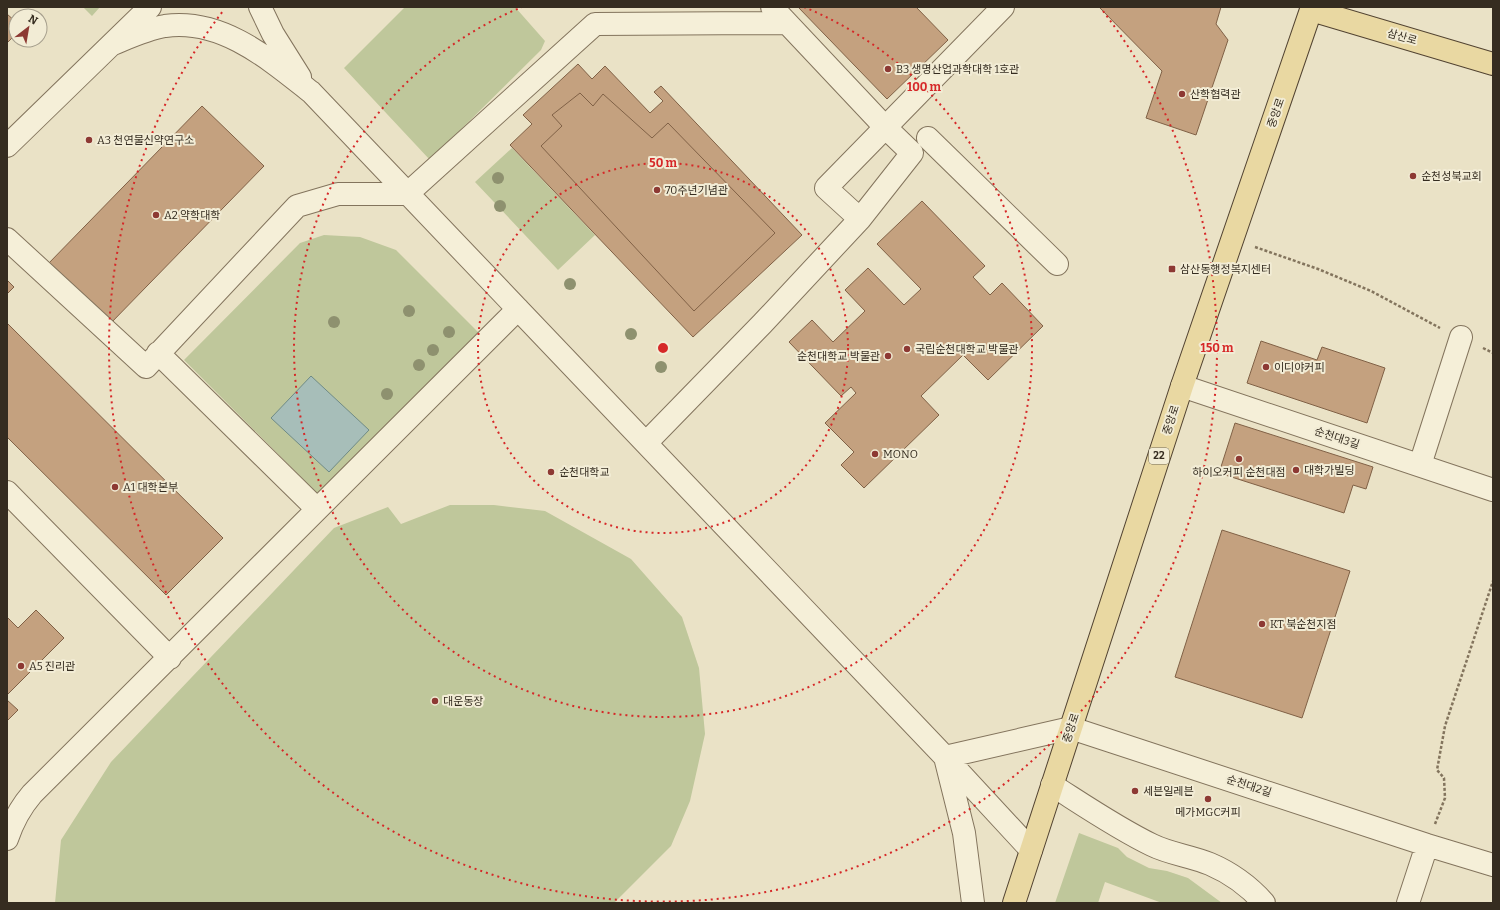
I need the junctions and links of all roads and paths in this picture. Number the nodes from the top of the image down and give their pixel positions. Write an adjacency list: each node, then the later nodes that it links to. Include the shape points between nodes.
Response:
1 (150, 7): 9 (street)
2 (260, 7): 11 (street, via 284,52)
3 (610, 7): 8 (street)
4 (772, 7): 7 (street)
5 (1003, 7): 12 (street)
6 (1312, 9): 10 (main road, 삼산로); 18 (main road, 중앙로 / 22)
7 (787, 23): 8 (street); 12 (street)
8 (595, 24): 15 (street)
9 (113, 44): 11 (street, via 165,26 189,25 210,29 241,42); 14 (street)
10 (1493, 64)
11 (311, 92): 15 (street)
12 (885, 127): 16 (street, via 912,153); 16 (street, via 826,188)
13 (928, 138): 19 (street)
14 (7, 146)
15 (407, 194): 20 (street); 22 (street, via 338,194 297,206)
16 (860, 219): 25 (street)
17 (7, 239): 22 (street, via 146,366)
18 (1233, 239): 21 (path, via 1371,291); 24 (main road, 중앙로 / 22)
19 (1057, 264)
20 (518, 309): 25 (street); 29 (street)
21 (1461, 338): 23 (path); 26 (street)
22 (158, 353): 29 (street)
23 (1493, 353)
24 (1182, 386): 26 (street, 순천대3길); 32 (main road, 중앙로 / 22)
25 (646, 443): 33 (street)
26 (1420, 465): 27 (street, 순천대3길)
27 (1493, 490)
28 (7, 492): 31 (street)
29 (317, 509): 31 (street)
30 (1493, 581): 36 (path, via 1445,726 1437,770 1444,778 1446,798)
31 (170, 658): 35 (street, via 32,794 20,808)
32 (1071, 728): 33 (street); 34 (main road, 중앙로 / 22); 36 (street, 순천대2길)
33 (945, 757): 37 (street); 39 (street, via 964,833)
34 (1052, 785): 37 (main road, 중앙로 / 22); 41 (street, via 1153,846 1210,864 1240,880)
35 (7, 839)
36 (1427, 845): 38 (street, 순천대2길); 42 (street)
37 (1030, 850): 40 (main road, 중앙로 / 22)
38 (1493, 865)
39 (973, 903)
40 (1014, 903)
41 (1264, 903)
42 (1408, 903)

